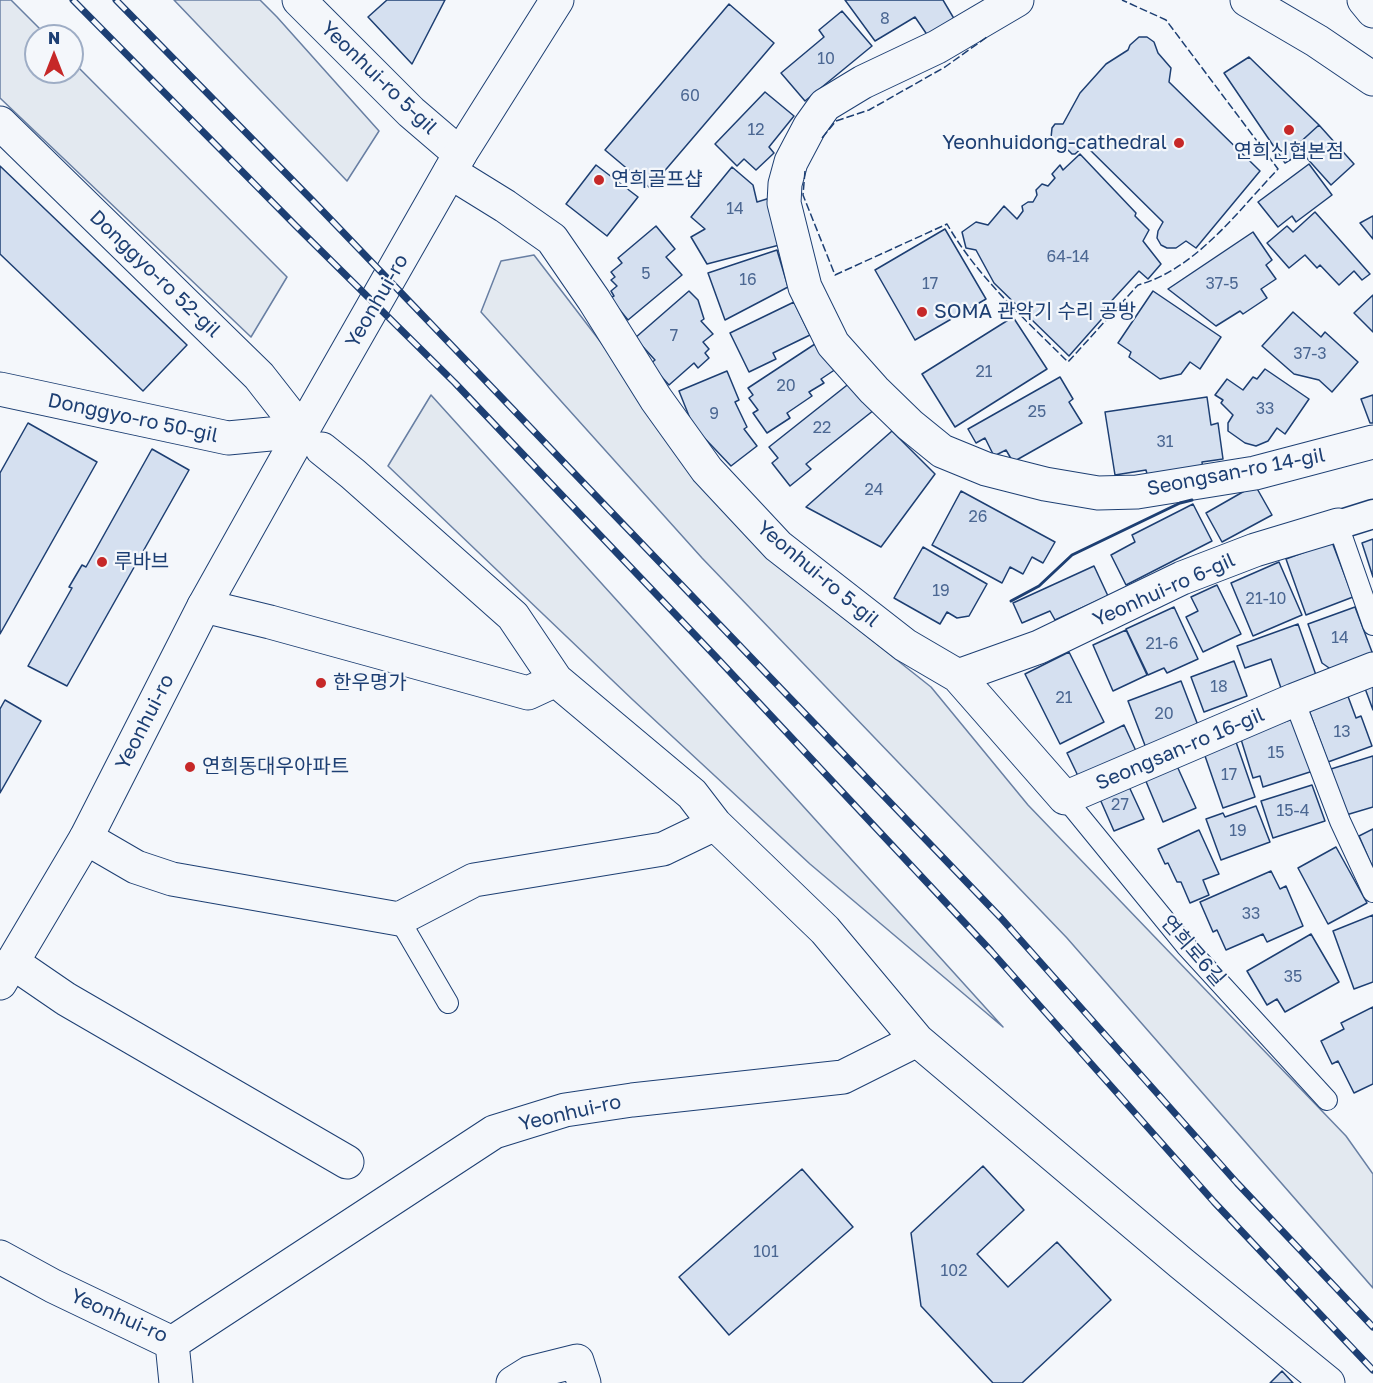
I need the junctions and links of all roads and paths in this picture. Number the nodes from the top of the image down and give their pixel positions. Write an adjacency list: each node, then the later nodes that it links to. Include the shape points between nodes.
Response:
1 (299, 0): 9 (street, Yeonhui-ro 5-gil, via 411,112)
2 (557, 0): 9 (street, Yeonhui-ro)
3 (1017, 0): 12 (street, Seongsan-ro 14-gil, via 825,105 810,126 791,162 784,203 805,287 832,344 874,390 942,451 986,469 1098,494 1137,492 1255,473)
4 (1247, 0): 7 (street)
5 (1364, 0): 6 (street)
6 (1373, 11)
7 (1373, 79)
8 (0, 123): 11 (street, Donggyo-ro 52-gil, via 259,376)
9 (455, 163): 11 (street, Yeonhui-ro); 18 (street, Yeonhui-ro 5-gil, via 505,206 552,239 707,471 778,546 905,645)
10 (0, 389): 11 (street, Donggyo-ro 50-gil, via 228,438)
11 (312, 440): 15 (street, Yeonhui-ro); 19 (street, via 513,616)
12 (1373, 442)
13 (1373, 514): 14 (street, Yeonhui-ro 6-gil)
14 (1338, 525): 16 (lane); 18 (street, Yeonhui-ro 6-gil, via 1255,550 1182,578 1039,647)
15 (204, 606): 19 (street, via 528,693); 23 (street, Yeonhui-ro)
16 (1373, 625)
17 (1373, 669): 20 (street, Seongsan-ro 16-gil)
18 (958, 676): 21 (street, Yeonhui-ro 5-gil)
19 (556, 680): 22 (street, via 692,794)
20 (1294, 700): 21 (street, Seongsan-ro 16-gil); 24 (lane, via 1340,821)
21 (1065, 798): 29 (lane, 연희로6길, via 1186,946)
22 (715, 824): 25 (street, via 663,849 474,880); 28 (street, via 825,930)
23 (86, 838): 25 (street, via 136,867 172,879); 26 (street, Yeonhui-ro)
24 (1373, 892)
25 (399, 919): 27 (lane)
26 (6, 972): 30 (street, Yeonhui-ro, via 66,999)
27 (448, 1003)
28 (917, 1040): 32 (street, Yeonhui-ro, via 843,1077 576,1108 494,1132); 36 (street)
29 (1327, 1100)
30 (347, 1162)
31 (0, 1257): 32 (street, Yeonhui-ro)
32 (172, 1343): 33 (street)
33 (176, 1383)
34 (513, 1383): 35 (street, via 529,1373 577,1362)
35 (585, 1383)
36 (1328, 1383)

